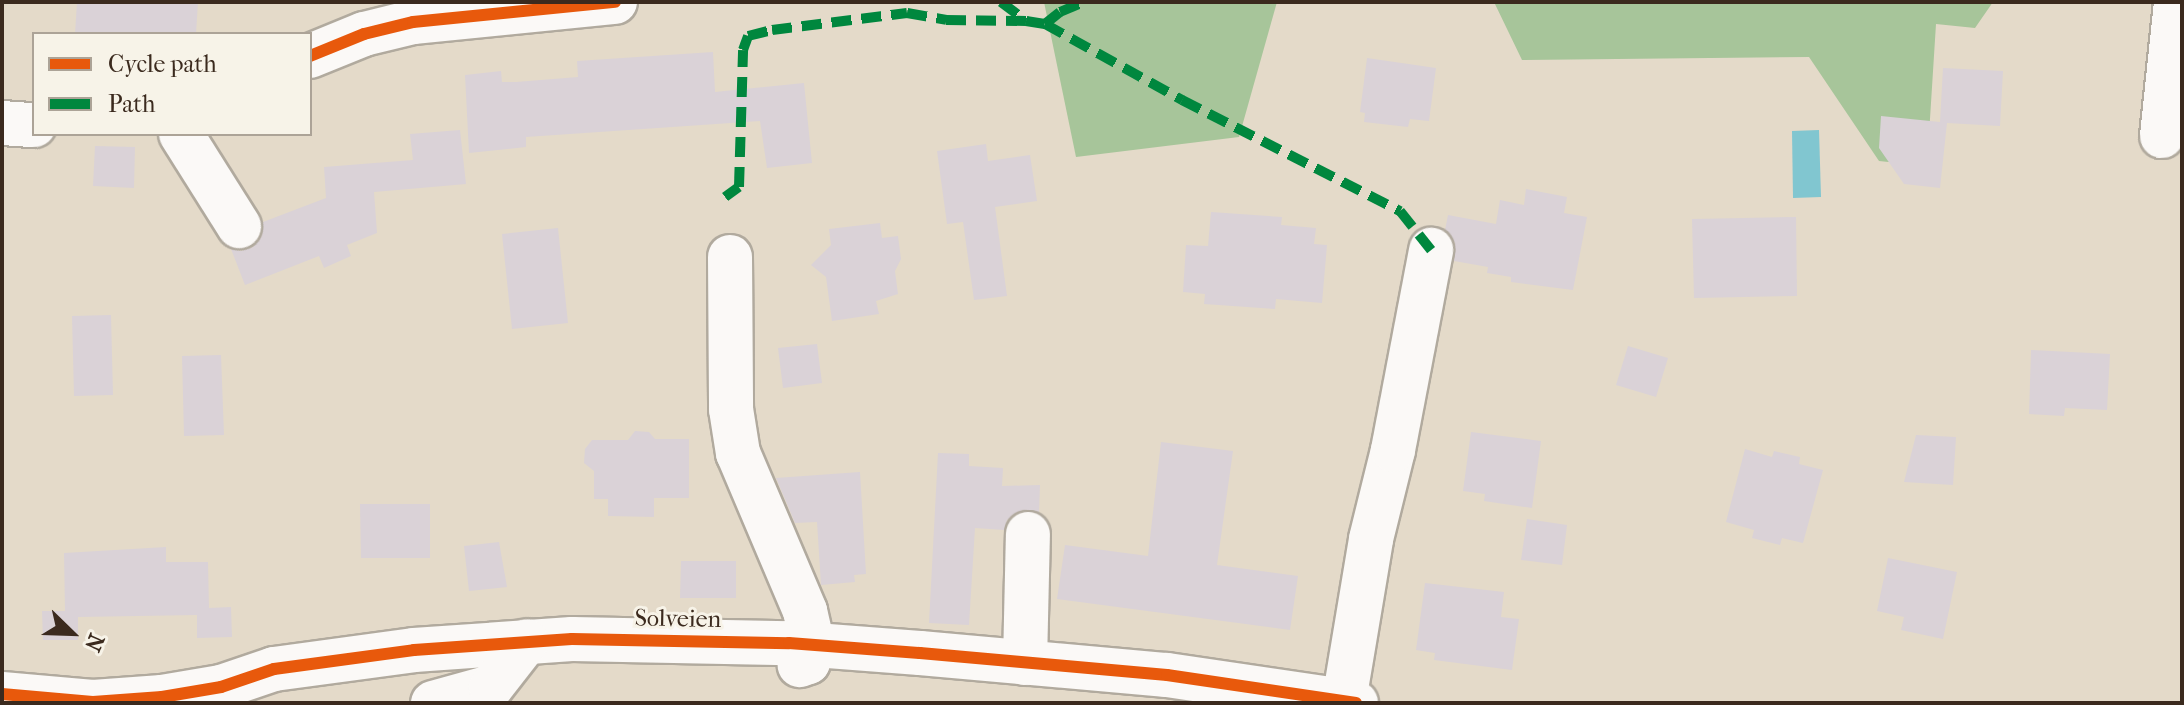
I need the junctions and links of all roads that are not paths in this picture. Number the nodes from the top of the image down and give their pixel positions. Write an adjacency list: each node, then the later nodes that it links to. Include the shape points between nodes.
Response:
1 (615, 2): 3 (street, via 413,22)
2 (2176, 2): 7 (street)
3 (312, 55)
4 (2, 123): 5 (street)
5 (32, 125)
6 (182, 136): 8 (street)
7 (2162, 136)
8 (239, 226)
9 (1431, 250): 18 (street, via 1371,539)
10 (730, 257): 13 (street, via 731,409 738,453 805,611)
11 (1028, 534): 14 (street)
12 (527, 641): 13 (street, Solveien); 17 (street, Solveien, via 274,669 221,687); 19 (street, via 491,687)
13 (813, 645): 14 (street, Solveien); 15 (street, via 808,662)
14 (1025, 663): 18 (street, Solveien, via 1167,675)
15 (760, 668)
16 (2, 694): 17 (street, Solveien)
17 (93, 702)
18 (1350, 702)
19 (433, 703)

